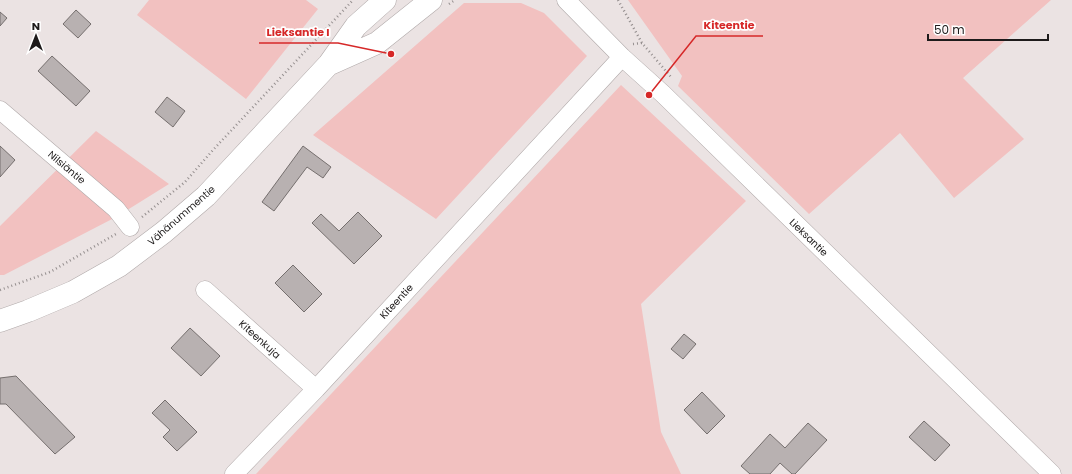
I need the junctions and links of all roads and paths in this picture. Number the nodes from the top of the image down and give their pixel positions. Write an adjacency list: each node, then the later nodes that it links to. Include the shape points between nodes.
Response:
1 (353, 0): 10 (path, via 185,182)
2 (385, 0): 7 (main road, Vähänummentie, via 356,26)
3 (431, 0): 7 (main road, Vähänummentie, via 377,43)
4 (566, 0): 6 (street, Lieksantie)
5 (618, 0): 8 (path, via 642,43 674,80)
6 (622, 56): 8 (street, Lieksantie); 14 (street, Kiteentie)
7 (329, 64): 13 (main road, Vähänummentie, via 206,196 164,232 119,266 73,292)
8 (662, 94): 16 (street, Lieksantie)
9 (0, 110): 10 (street, Nilsiäntie, via 116,209)
10 (130, 227): 11 (path, via 50,272)
11 (0, 290)
12 (205, 290): 14 (street, Kiteenkuja)
13 (0, 321)
14 (316, 389): 15 (street, Kiteentie)
15 (234, 474)
16 (1052, 474)

